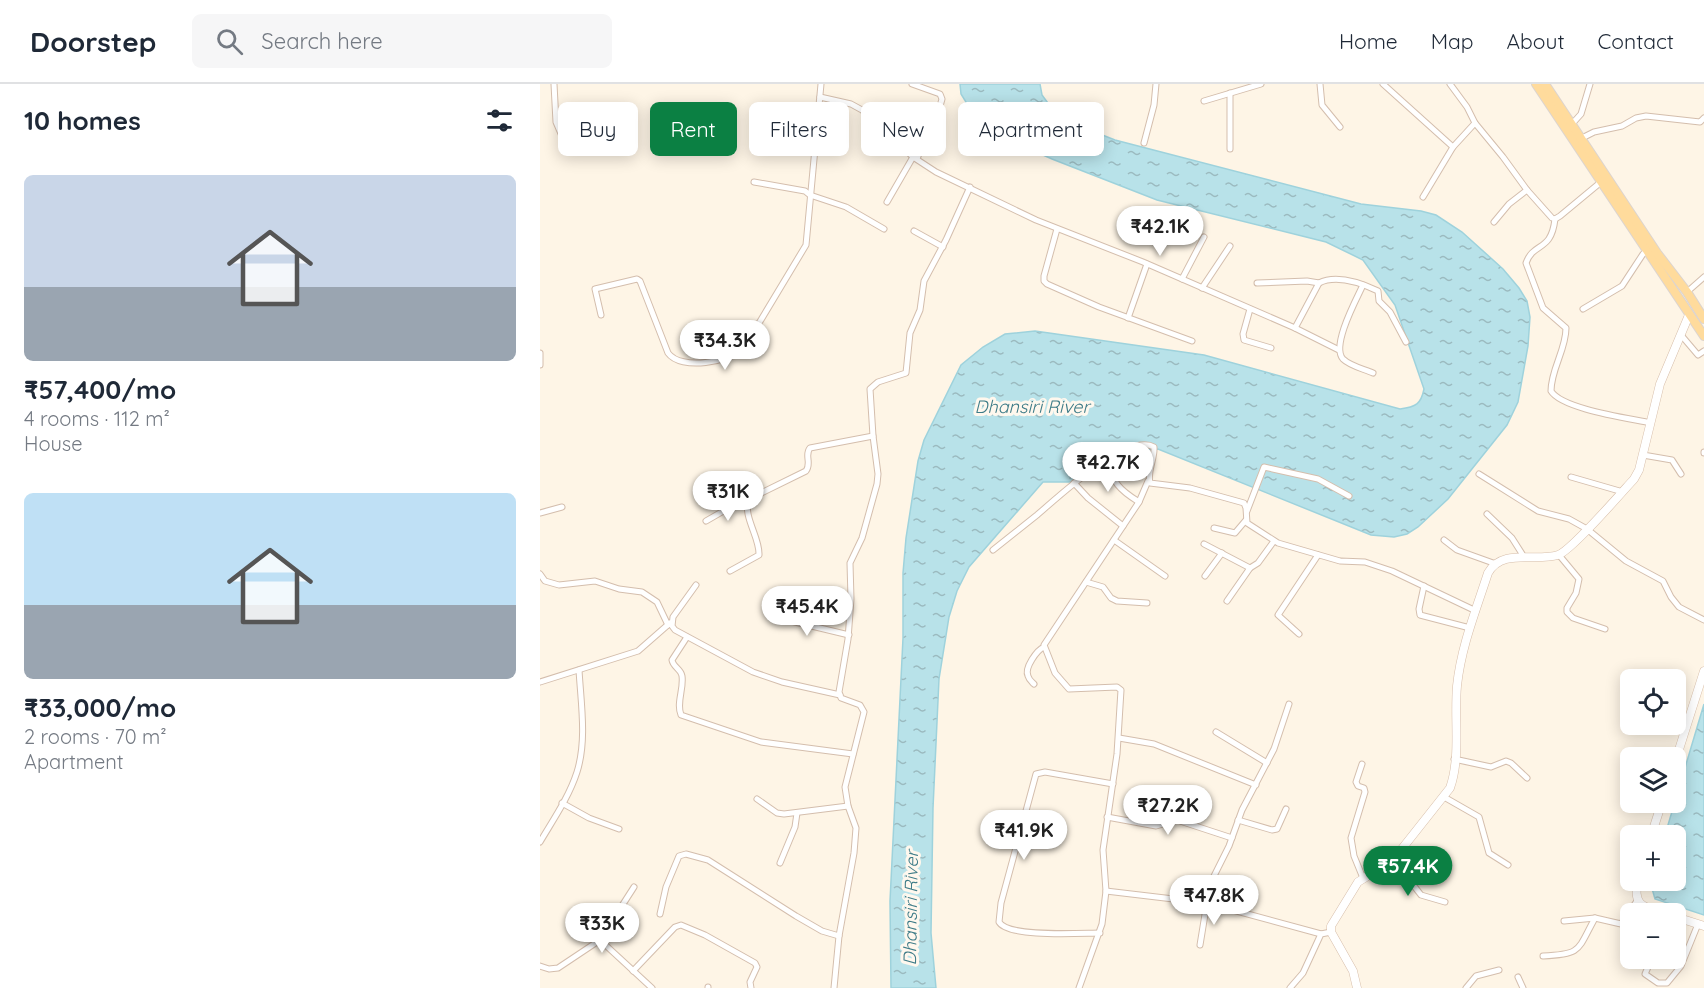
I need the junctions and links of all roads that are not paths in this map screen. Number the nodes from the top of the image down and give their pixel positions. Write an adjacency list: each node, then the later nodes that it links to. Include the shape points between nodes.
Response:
1 (554, 84): 20 (street)
2 (821, 84): 15 (street)
3 (912, 84): 13 (street)
4 (936, 84): 13 (street)
5 (1156, 84): 23 (street)
6 (1261, 84): 14 (street)
7 (1320, 84): 21 (street, via 1322,105)
8 (1383, 84): 24 (street)
9 (1450, 84): 18 (street)
10 (1536, 84): 28 (main road)
11 (1545, 84): 19 (main road)
12 (1590, 84): 19 (street, via 1581,114)
13 (934, 92): 26 (street, via 941,96 940,106)
14 (1230, 93): 16 (street); 25 (street)
15 (820, 97): 26 (street, via 862,110); 31 (street)
16 (1204, 101)
17 (1704, 118): 22 (street, via 1700,122 1640,116)
18 (1474, 123): 24 (street); 30 (street)
19 (1571, 125): 22 (main road)
20 (558, 127)
21 (1340, 127)
22 (1582, 138): 50 (main road)
23 (1144, 143)
24 (1453, 147): 32 (street)
25 (1230, 149)
26 (915, 158): 29 (street); 33 (street)
27 (754, 182): 31 (street, via 799,189)
28 (1601, 182): 34 (street); 42 (main road)
29 (970, 187): 37 (street); 41 (street)
30 (1527, 190): 34 (street); 35 (street)
31 (810, 195): 36 (street, via 846,207); 53 (street, via 806,245 738,354 689,363 672,359 637,279 595,289)
32 (1423, 197)
33 (887, 202)
34 (1555, 219): 68 (street, via 1550,240 1531,254 1526,263 1543,308 1566,328 1551,391 1571,404)
35 (1494, 222)
36 (884, 229)
37 (1057, 229): 43 (street); 55 (street, via 1044,281)
38 (914, 231): 41 (street)
39 (1204, 237): 45 (street)
40 (1230, 246): 49 (street)
41 (943, 247): 69 (street, via 924,281 920,310 908,342 906,373 878,382 870,389)
42 (1647, 251): 52 (street, via 1622,286); 54 (main road)
43 (1147, 264): 45 (street); 55 (street)
44 (1704, 277): 50 (street)
45 (1182, 279): 49 (street)
46 (1257, 283): 47 (street)
47 (1319, 283): 48 (street, via 1329,280); 57 (street)
48 (1363, 285): 61 (street, via 1379,293 1379,301 1390,312); 63 (street)
49 (1202, 288): 51 (street)
50 (1687, 292): 56 (main road)
51 (1250, 309): 57 (street); 62 (street, via 1245,340)
52 (1583, 309)
53 (601, 315)
54 (1689, 315): 58 (street); 59 (main road)
55 (1128, 318): 60 (street)
56 (1704, 319)
57 (1295, 328): 63 (street)
58 (1681, 335): 64 (street, via 1698,355); 68 (street, via 1660,384)
59 (1704, 336)
60 (1192, 341)
61 (1406, 342)
62 (1271, 348)
63 (1338, 350): 67 (street, via 1344,361)
64 (1704, 351)
65 (540, 353): 66 (street)
66 (540, 365)
67 (1373, 373)
68 (1650, 423): 70 (street)
69 (873, 436): 80 (street, via 810,448 806,471); 117 (street, via 877,484 862,538 850,563)
70 (1643, 455): 73 (street, via 1672,460); 77 (street, via 1639,470)
71 (1106, 460): 75 (street, via 1137,446 1153,446); 76 (street); 79 (street, via 1119,488)
72 (1479, 474): 89 (street, via 1534,508)
73 (1681, 474)
74 (1572, 477): 77 (street)
75 (1148, 481): 79 (street); 82 (street, via 1244,504)
76 (1074, 483): 87 (street); 94 (street)
77 (1623, 492): 89 (street)
78 (1349, 496): 82 (street, via 1318,479 1264,467)
79 (1139, 502): 87 (street)
80 (747, 503): 86 (street, via 740,502); 101 (street, via 759,555)
81 (562, 507): 83 (street)
82 (1246, 512): 85 (street)
83 (540, 513)
84 (1487, 514): 98 (street, via 1512,538)
85 (1246, 520): 88 (street, via 1235,533); 92 (street)
86 (706, 521)
87 (1123, 526): 90 (street)
88 (1214, 528)
89 (1587, 529): 97 (street); 112 (street, via 1626,561 1663,581 1679,607)
90 (1114, 540): 103 (street); 105 (street)
91 (1444, 540): 99 (street, via 1457,550)
92 (1274, 541): 96 (street); 100 (street)
93 (1204, 544): 95 (street)
94 (993, 550)
95 (1222, 553): 100 (street); 104 (street)
96 (1318, 555): 107 (street, via 1371,564); 116 (street, via 1278,615)
97 (1559, 555): 98 (street); 115 (street, via 1579,579 1567,612 1573,618)
98 (1524, 557): 99 (street)
99 (1496, 564): 110 (street, via 1488,573)
100 (1251, 568): 108 (street)
101 (730, 571)
102 (540, 574): 113 (street, via 545,581 559,585 596,581 642,592 657,602)
103 (1165, 576)
104 (1205, 576)
105 (1086, 582): 109 (street, via 1103,587 1117,601); 119 (street)
106 (696, 585): 113 (street)
107 (1424, 586): 110 (street); 114 (street, via 1420,615)
108 (1227, 601)
109 (1147, 603)
110 (1476, 611): 114 (street)
111 (770, 616): 117 (street)
112 (1704, 620)
113 (670, 623): 118 (street); 120 (street, via 638,651)
114 (1470, 628): 130 (street, via 1457,686)
115 (1605, 628)
116 (1299, 634)
117 (849, 635): 124 (street)
118 (687, 637): 124 (street, via 759,675); 129 (street, via 672,660 682,674 678,710 681,715 761,742)
119 (1044, 647): 123 (street, via 1027,671); 127 (street, via 1055,673 1069,689 1120,688)
120 (579, 670): 122 (street); 138 (street, via 579,760)
121 (1704, 671): 128 (street)
122 (540, 682)
123 (1034, 684)
124 (840, 695): 129 (street, via 860,705 864,712)
125 (1290, 704): 131 (street)
126 (1216, 732): 131 (street)
127 (1119, 738): 134 (street); 135 (street, via 1154,744)
128 (1680, 747)
129 (853, 754): 139 (street, via 845,787)
130 (1454, 759): 133 (street, via 1491,767 1506,761); 136 (street, via 1452,783)
131 (1268, 763): 135 (street)
132 (1362, 764): 150 (street, via 1356,785 1365,792 1351,838)
133 (1527, 778)
134 (1113, 784): 142 (street); 163 (street, via 1041,771 1036,774 999,922 1002,927 1041,934)
135 (1256, 785): 143 (street)
136 (1444, 797): 147 (street); 149 (street, via 1479,817 1489,853)
137 (758, 799): 141 (street, via 781,814)
138 (562, 803): 144 (street); 146 (street)
139 (848, 806): 141 (street); 165 (street, via 856,828)
140 (1286, 809): 143 (street, via 1277,829)
141 (797, 813): 148 (street)
142 (1107, 817): 145 (street, via 1156,826 1177,820); 152 (street, via 1103,850)
143 (1238, 820): 145 (street)
144 (620, 829)
145 (1232, 838): 156 (street, via 1210,884)
146 (540, 842)
147 (1393, 859): 150 (street); 155 (street, via 1420,895)
148 (780, 863)
149 (1508, 865)
150 (1363, 878): 162 (street, via 1331,926)
151 (634, 887): 166 (street)
152 (1106, 891): 156 (street); 163 (street)
153 (1635, 891): 154 (street)
154 (1637, 901): 158 (street, via 1622,924)
155 (1445, 902)
156 (1207, 903): 164 (street); 167 (street)
157 (660, 914): 165 (street, via 679,856 686,854 708,860 796,916)
158 (1595, 918): 160 (street); 168 (street, via 1574,952)
159 (1686, 920): 161 (street)
160 (1564, 921)
161 (1701, 925): 169 (street)
162 (1331, 932): 164 (street); 181 (street, via 1353,971)
163 (1100, 933): 179 (street)
164 (1321, 934): 180 (street, via 1303,973)
165 (839, 936): 178 (street)
166 (600, 940): 170 (street, via 558,968); 174 (street)
167 (1200, 945)
168 (1543, 956)
169 (1686, 957)
170 (540, 966)
171 (1647, 969): 172 (street, via 1645,974 1658,983 1667,983)
172 (1679, 969)
173 (1499, 970): 182 (street, via 1476,976)
174 (633, 971): 176 (street); 177 (street, via 681,925 755,963)
175 (1518, 977): 183 (street)
176 (652, 988)
177 (751, 988)
178 (834, 988)
179 (1078, 988)
180 (1290, 988)
181 (1357, 988)
182 (1466, 988)
183 (1523, 988)

